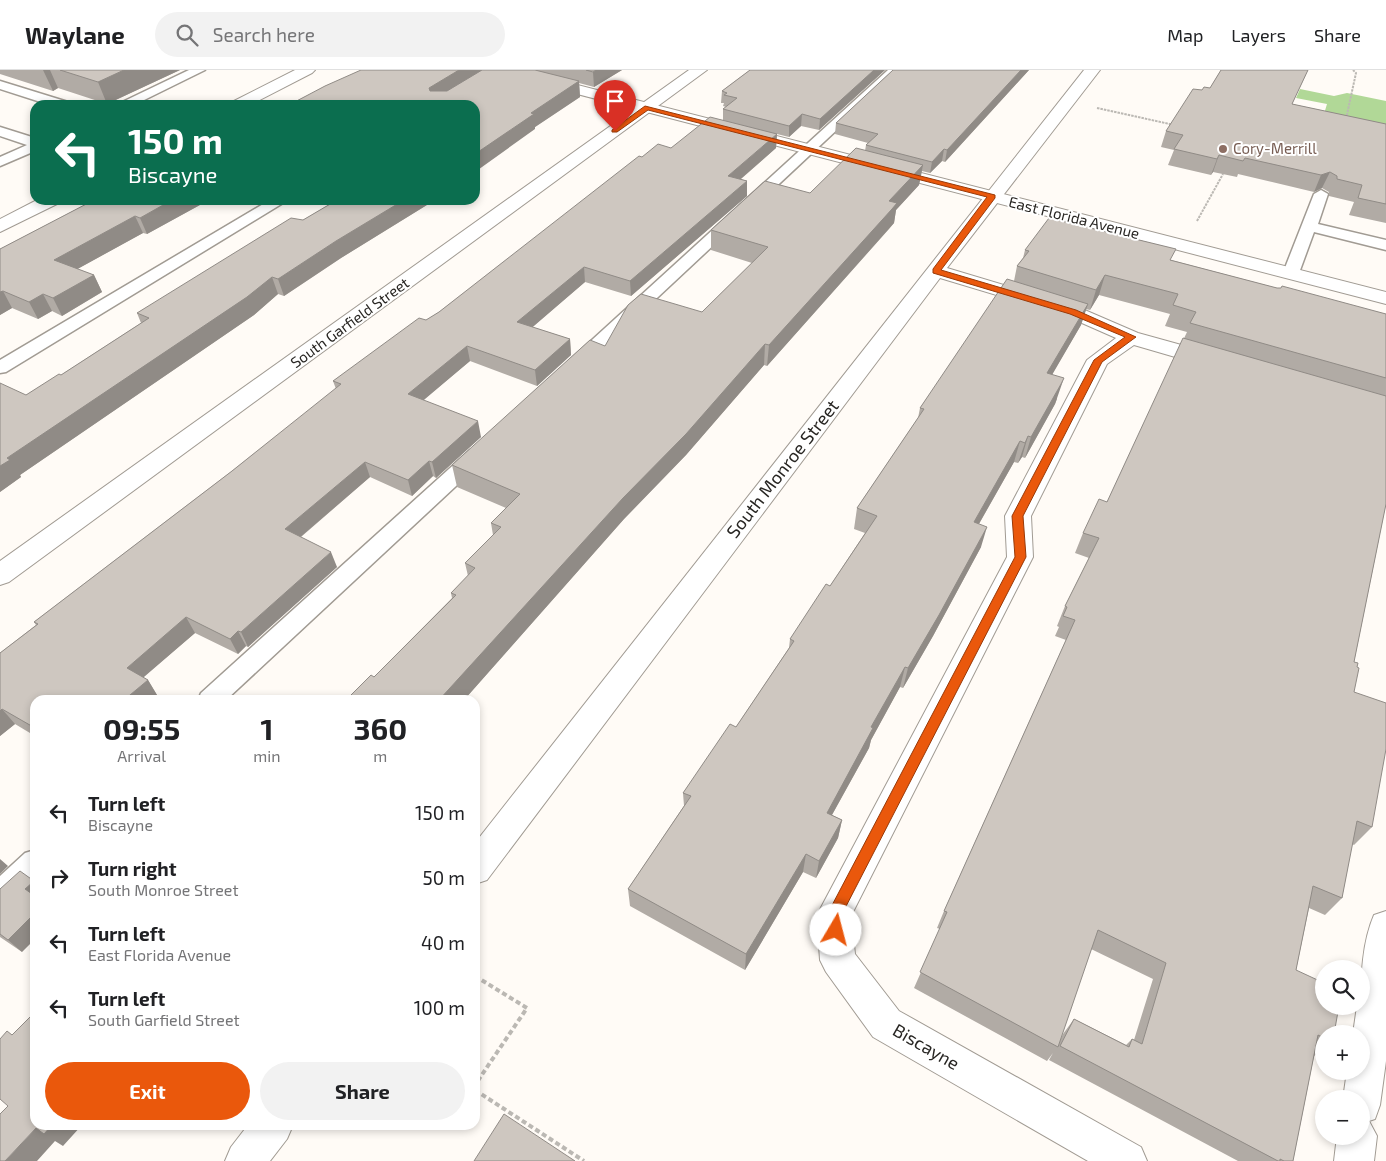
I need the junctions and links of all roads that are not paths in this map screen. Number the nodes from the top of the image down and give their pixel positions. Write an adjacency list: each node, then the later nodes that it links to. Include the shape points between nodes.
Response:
1 (198, 70): 9 (lane)
2 (307, 70): 10 (street)
3 (699, 70): 11 (street, South Garfield Street)
4 (895, 70): 15 (lane)
5 (1092, 70): 18 (street, South Monroe Street)
6 (497, 72): 11 (street, East Florida Avenue)
7 (0, 85): 8 (lane)
8 (47, 100)
9 (134, 100)
10 (248, 100)
11 (647, 108): 15 (street, East Florida Avenue); 32 (street, South Garfield Street)
12 (0, 131): 13 (lane)
13 (30, 143)
14 (30, 147): 16 (lane)
15 (808, 149): 18 (street, East Florida Avenue); 30 (lane)
16 (0, 162)
17 (1321, 194): 22 (lane)
18 (992, 196): 24 (street, South Monroe Street); 25 (street, East Florida Avenue)
19 (41, 205): 21 (street)
20 (273, 205): 29 (lane)
21 (0, 226)
22 (1309, 226): 23 (lane); 25 (lane)
23 (1386, 245)
24 (936, 271): 27 (street, via 1073,312); 34 (street, South Monroe Street)
25 (1291, 274): 26 (street, East Florida Avenue)
26 (1386, 298)
27 (1131, 337): 28 (street); 42 (street, Biscayne, via 1098,360 1022,507 1018,516 1020,557 834,915 838,960 886,1024)
28 (1235, 367)
29 (0, 368)
30 (560, 378)
31 (488, 445): 33 (lane)
32 (0, 575)
33 (215, 695)
34 (480, 863)
35 (30, 867): 36 (lane)
36 (0, 894)
37 (1386, 927): 38 (street)
38 (1363, 1090)
39 (269, 1130): 41 (street)
40 (1356, 1145): 43 (street)
41 (245, 1161)
42 (1127, 1161)
43 (1354, 1161)

